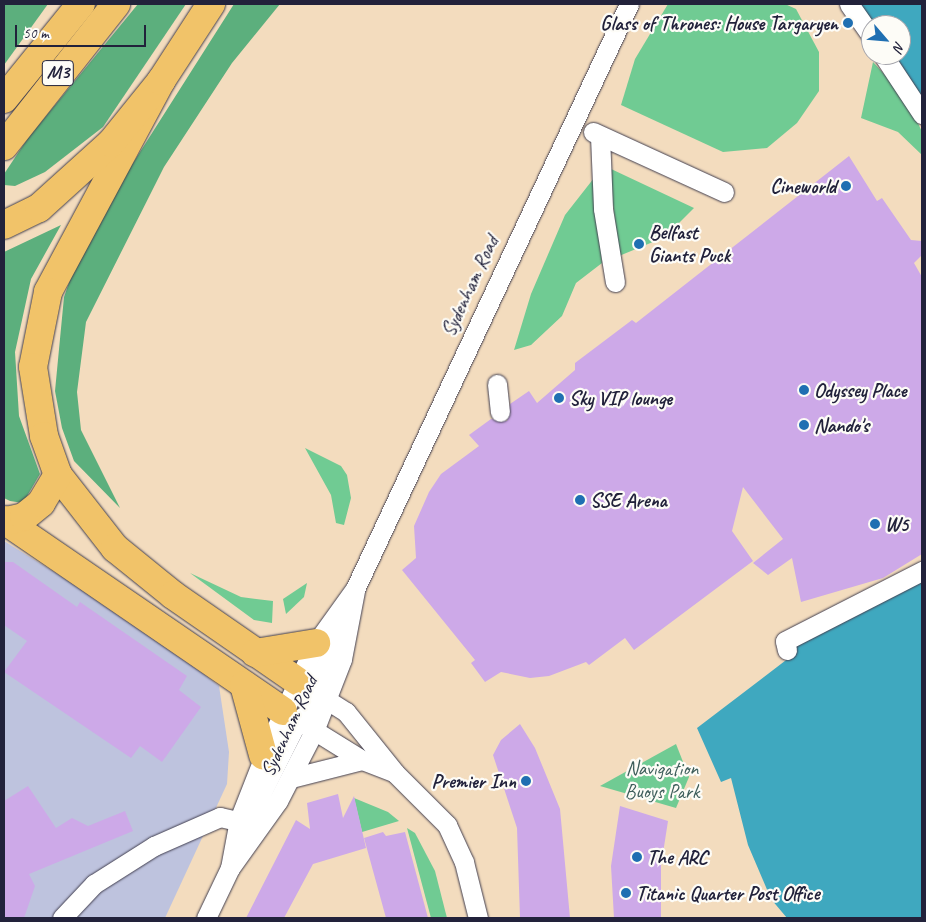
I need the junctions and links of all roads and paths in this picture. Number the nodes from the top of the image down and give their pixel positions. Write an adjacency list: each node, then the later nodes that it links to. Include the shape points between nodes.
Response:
1 (81, 4): 9 (highway, M3)
2 (116, 4): 11 (highway, M3)
3 (211, 4): 8 (highway)
4 (629, 4): 20 (street, Sydenham Road)
5 (850, 4): 6 (street)
6 (861, 21)
7 (890, 65): 10 (street)
8 (161, 80): 13 (highway, via 79,176 39,208); 17 (highway, via 48,292 32,367 44,436)
9 (4, 99)
10 (922, 114)
11 (4, 146)
12 (724, 192): 14 (street, via 596,134 603,209)
13 (4, 225)
14 (615, 282)
15 (497, 384): 16 (street)
16 (500, 412)
17 (58, 475): 18 (highway, via 41,503 24,517); 23 (highway, via 78,506 135,566)
18 (6, 520): 24 (highway)
19 (922, 571): 22 (street, via 785,641)
20 (355, 589): 21 (street, Sydenham Road); 25 (street, Sydenham Road, via 348,626 335,643)
21 (316, 643): 23 (highway); 25 (street, Sydenham Road)
22 (787, 650)
23 (255, 653): 25 (highway)
24 (244, 685): 26 (highway); 28 (highway)
25 (313, 690): 26 (street, Sydenham Road); 26 (street); 27 (street, Sydenham Road); 30 (street, via 361,727)
26 (291, 716): 27 (street); 28 (street, Sydenham Road); 32 (street)
27 (314, 731): 29 (street); 31 (street, Sydenham Road)
28 (263, 755): 32 (street, Sydenham Road)
29 (362, 760): 30 (street); 31 (street)
30 (395, 773): 36 (street, via 448,825 464,862)
31 (292, 778): 32 (street, Sydenham Road)
32 (245, 827): 33 (street, Sydenham Road); 33 (street, Sydenham Road); 34 (street, via 220,817 154,846 94,884)
33 (230, 868): 35 (street, Sydenham Road)
34 (62, 918)
35 (206, 918)
36 (478, 918)

